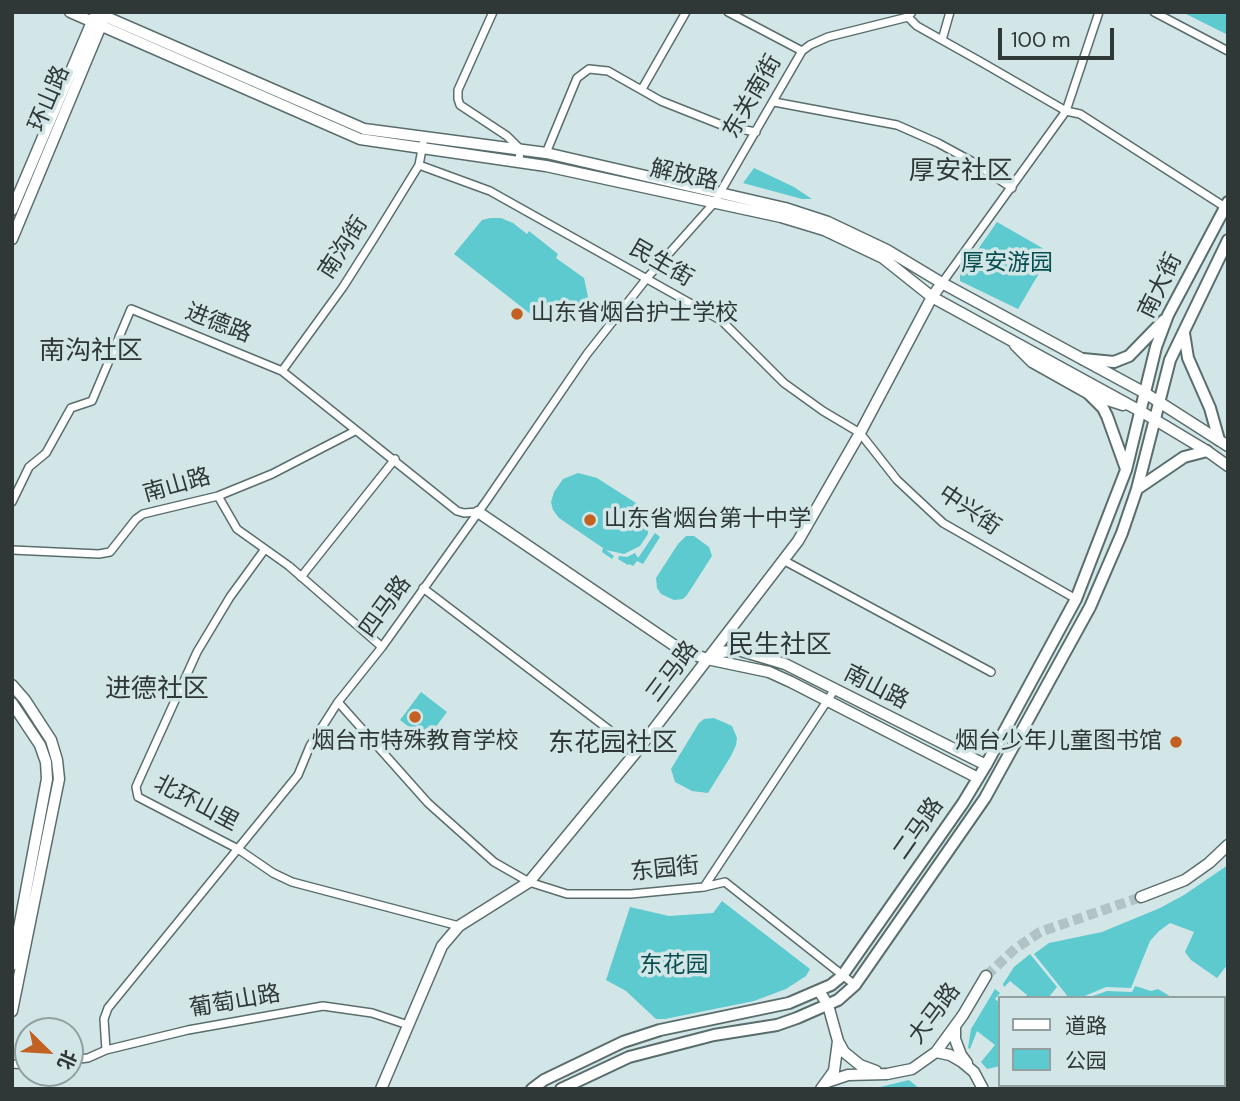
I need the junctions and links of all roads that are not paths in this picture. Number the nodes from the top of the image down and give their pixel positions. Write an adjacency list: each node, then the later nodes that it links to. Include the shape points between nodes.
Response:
1 (70, 12): 9 (main road, 解放路)
2 (493, 12): 18 (street, via 458,99)
3 (686, 12): 13 (street)
4 (728, 12): 11 (street)
5 (950, 12): 10 (street)
6 (1099, 12): 15 (street)
7 (1154, 12): 12 (street)
8 (910, 15): 10 (street, via 917,26); 11 (street, 东关南街, via 828,37)
9 (98, 16): 17 (main road, 解放路, via 351,125); 26 (main road, 环山路); 27 (main road, 环山路)
10 (942, 40): 15 (street)
11 (802, 51): 14 (street, 东关南街)
12 (1228, 51)
13 (642, 89): 16 (street, via 724,126); 19 (street, via 608,71 582,73)
14 (774, 102): 16 (street, 东关南街); 22 (street, via 897,125 939,143)
15 (1066, 111): 22 (street); 25 (street, via 1080,114)
16 (756, 132): 23 (street, 东关南街)
17 (423, 143): 18 (main road, 解放路); 20 (main road, 解放路); 21 (street, 南沟街)
18 (520, 149): 19 (main road, 解放路); 20 (street)
19 (546, 153): 23 (main road, 解放路)
20 (519, 162): 24 (main road, 解放路)
21 (419, 165): 29 (street, 民生街, via 490,191); 36 (street, 南沟街, via 343,287)
22 (1012, 188): 30 (street)
23 (720, 192): 24 (street, 四马路); 30 (main road, 解放路, via 828,222)
24 (714, 203): 29 (street, 四马路); 31 (main road, 解放路, via 824,230 883,258)
25 (1226, 205): 32 (main road, 南大街)
26 (12, 210)
27 (12, 239)
28 (1228, 240): 33 (main road, 南大街)
29 (647, 278): 44 (street, 民生街, via 722,321 784,383); 53 (street, 四马路, via 587,354)
30 (942, 283): 31 (main road, 三马路); 35 (main road, 解放路)
31 (932, 296): 34 (main road, 解放路); 44 (main road, 三马路)
32 (1168, 315): 35 (main road, via 1129,356 1114,362); 37 (main road, 南大街)
33 (1184, 329): 39 (main road, 南大街, via 1170,360); 45 (main road, via 1188,358)
34 (1005, 335): 38 (main road, via 1032,362); 40 (main road, 解放路)
35 (1083, 359): 37 (main road, 解放路)
36 (282, 371): 43 (street, 进德路); 52 (street, 进德路, via 131,309 92,401 71,408 46,453 29,467)
37 (1145, 393): 39 (main road, 解放路); 41 (main road, 二马路)
38 (1089, 394): 40 (main road); 49 (main road, via 1107,416)
39 (1161, 402): 42 (main road, 二马路); 45 (main road, 解放路)
40 (1130, 406): 41 (main road, 解放路)
41 (1142, 412): 42 (main road, 解放路); 49 (main road, 二马路)
42 (1157, 420): 46 (main road, 解放路); 50 (main road, 二马路)
43 (355, 431): 47 (street, 进德路); 51 (street, 南山路)
44 (860, 433): 56 (main road, 三马路, via 813,518); 59 (street, 中兴街, via 897,480 943,523)
45 (1223, 443)
46 (1207, 451): 48 (main road, 解放路); 50 (main road, via 1184,457)
47 (395, 459): 53 (street, 进德路, via 457,510); 57 (street)
48 (1228, 466)
49 (1126, 470): 59 (main road, 二马路)
50 (1137, 489): 80 (main road, 二马路, via 1090,607 985,797)
51 (218, 496): 54 (street, via 237,528); 55 (street, 南山路, via 143,514 105,554)
52 (12, 502)
53 (478, 512): 58 (street, 四马路); 61 (main road, 南山路, via 681,650)
54 (265, 549): 57 (street); 72 (street, 北环山里, via 197,652 136,787 141,800)
55 (12, 550)
56 (783, 560): 61 (main road, 三马路); 62 (street)
57 (301, 577): 60 (street)
58 (423, 588): 60 (street, 四马路); 68 (street)
59 (1076, 598): 69 (main road, 二马路)
60 (382, 647): 66 (street, 四马路)
61 (707, 659): 64 (main road, 南山路, via 738,650 758,654); 65 (main road, 南山路, via 769,672); 68 (main road, 三马路)
62 (991, 672)
63 (12, 685): 83 (main road, via 51,740 59,779)
64 (835, 689): 65 (street); 69 (main road, 南山路)
65 (827, 700): 70 (main road, 南山路); 74 (street)
66 (338, 702): 72 (street, 四马路, via 298,775); 73 (street, 东园街, via 428,803 494,862)
67 (12, 703): 77 (main road, via 40,745 47,779)
68 (637, 751): 73 (main road, 三马路)
69 (986, 765): 70 (main road, 二马路)
70 (978, 778): 78 (main road, 二马路)
71 (1228, 845): 75 (main road, via 1185,880)
72 (238, 849): 76 (street, 北环山里, via 292,881); 87 (street, 四马路, via 108,1009 104,1019)
73 (529, 882): 74 (street, 东园街, via 567,894); 76 (main road, 三马路)
74 (704, 887): 78 (street, 东园街, via 725,882)
75 (1141, 897)
76 (459, 926): 84 (main road, 三马路, via 442,946)
77 (12, 965)
78 (842, 976): 80 (street, 东园街); 81 (main road, 二马路)
79 (986, 976): 85 (main road, 大马路)
80 (855, 985): 82 (main road, 二马路)
81 (818, 991): 82 (main road); 94 (main road, 二马路, via 760,1011 660,1030 623,1042)
82 (828, 1005): 86 (main road); 95 (main road, 二马路, via 777,1025 628,1057)
83 (12, 1010)
84 (408, 1025): 87 (street, 葡萄山路, via 372,1013 323,1006); 93 (main road, 三马路)
85 (955, 1026): 88 (main road, 大马路); 90 (main road, via 961,1055)
86 (838, 1041): 91 (main road, via 860,1065); 92 (main road, 大马路, via 834,1071)
87 (106, 1050): 89 (street, 葡萄山路)
88 (936, 1052): 90 (main road, via 950,1055); 91 (main road, 大马路, via 912,1069)
89 (84, 1058)
90 (974, 1072): 96 (main road)
91 (887, 1074): 92 (main road, 大马路, via 848,1075)
92 (824, 1085)
93 (381, 1089)
94 (532, 1089)
95 (561, 1089)
96 (983, 1089)

